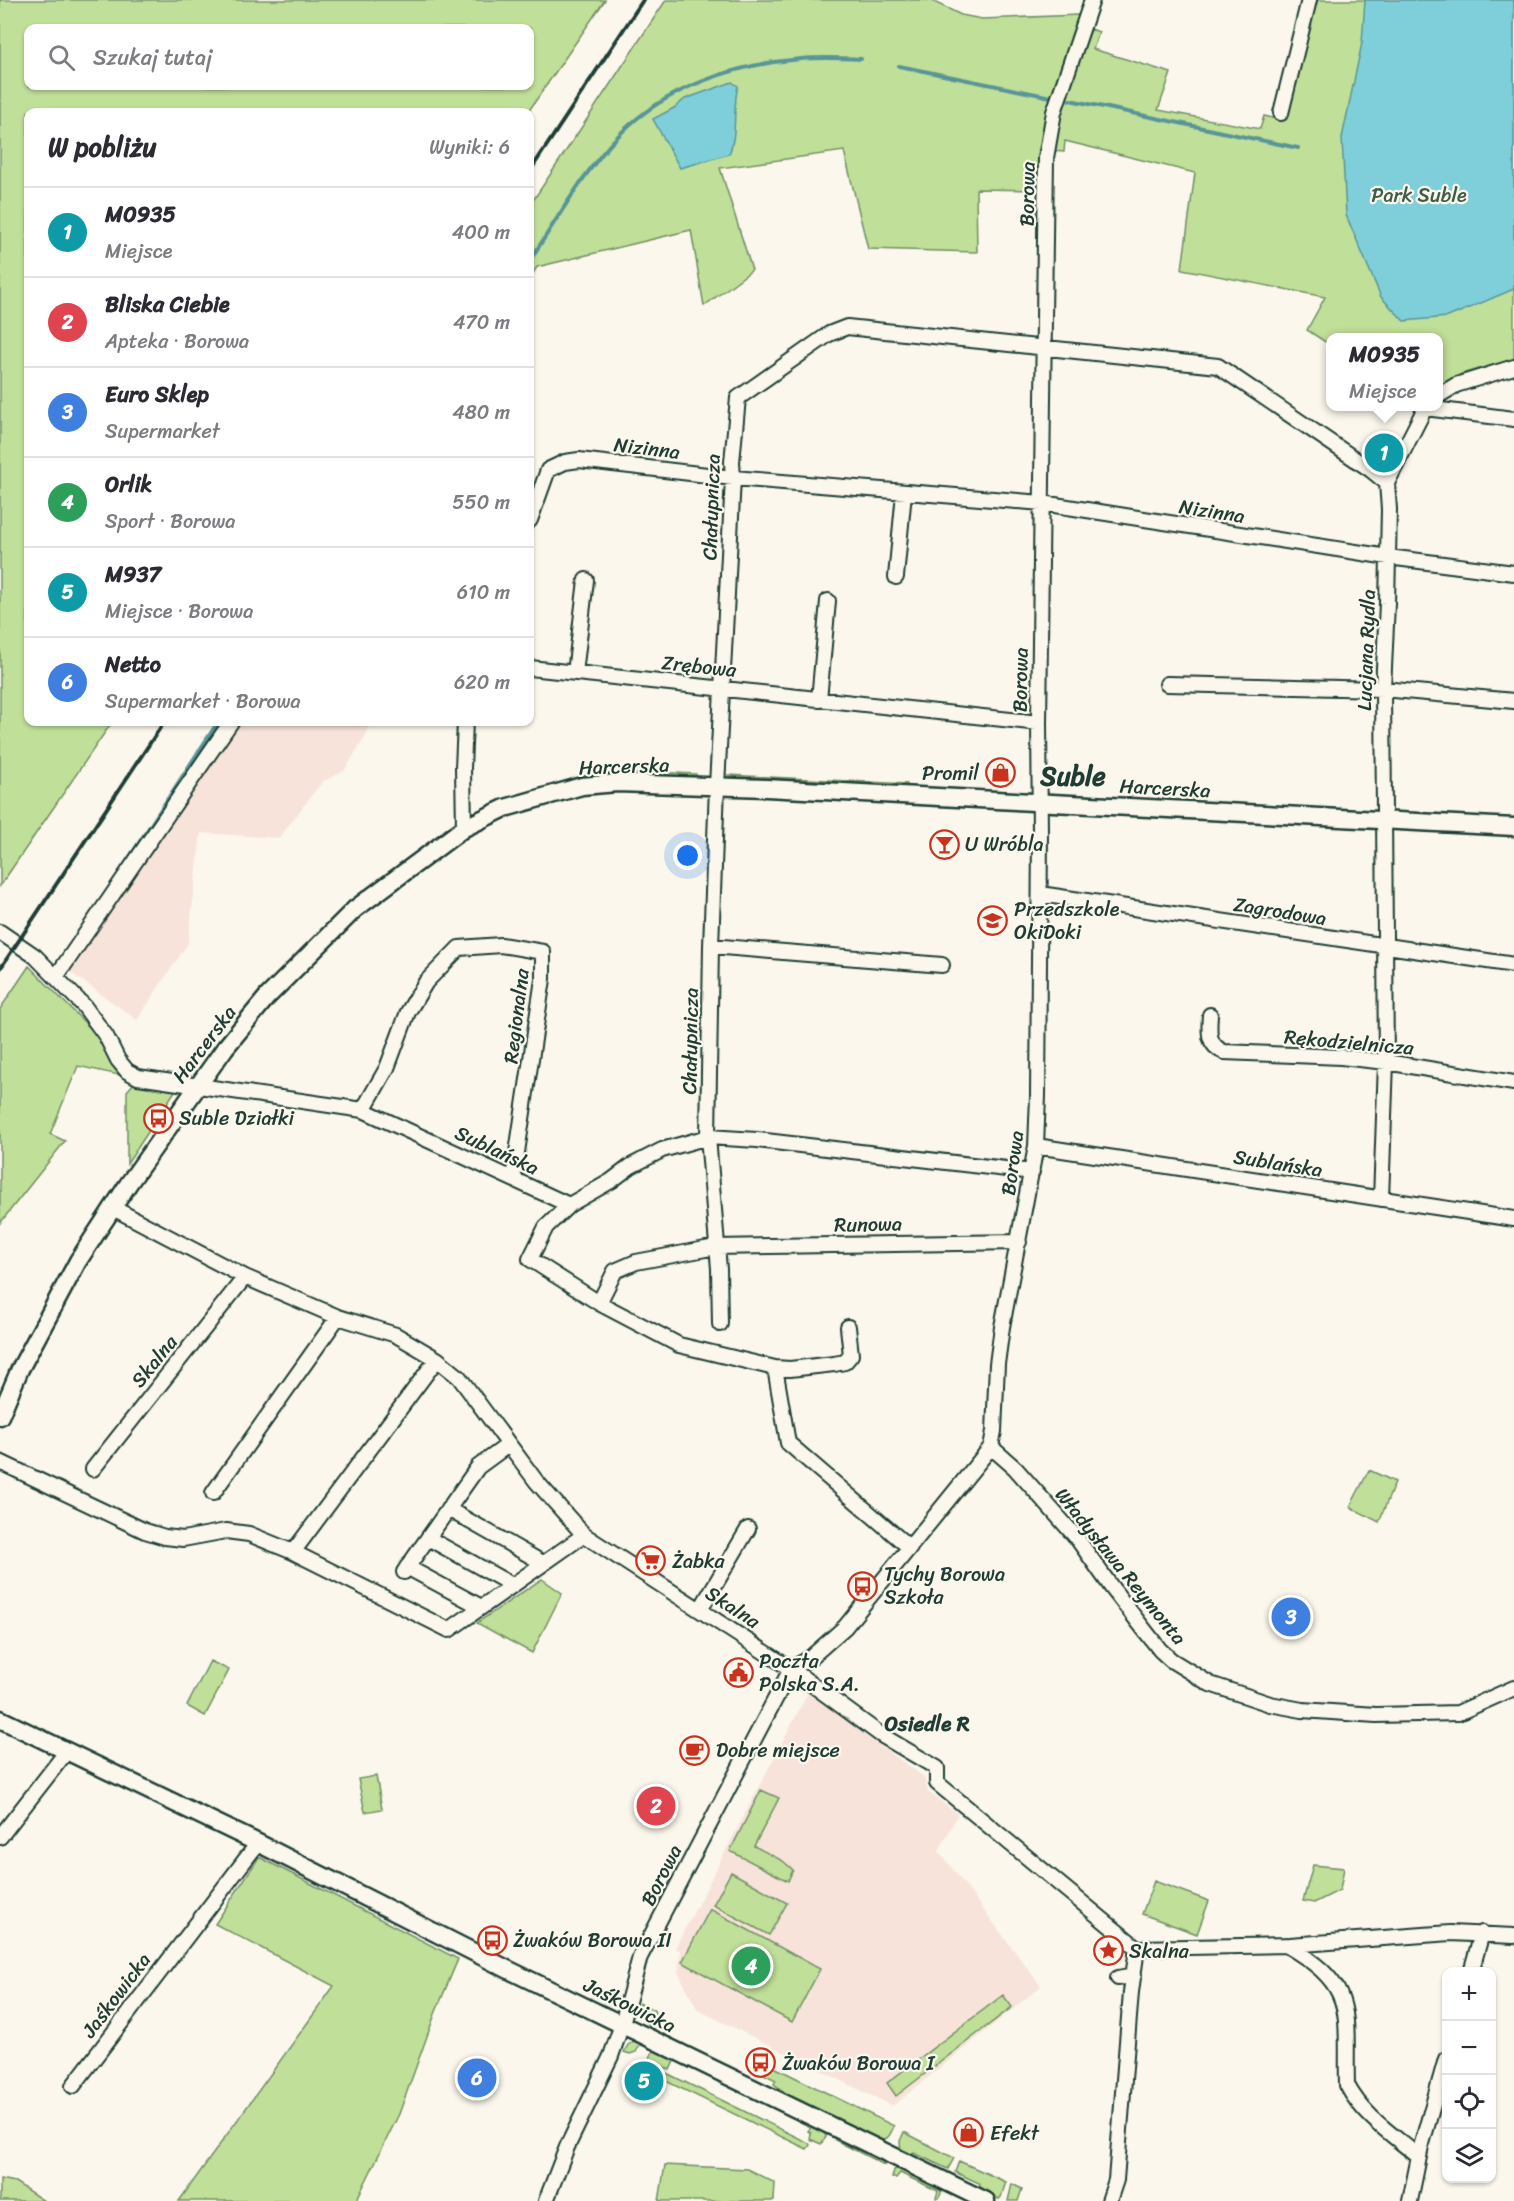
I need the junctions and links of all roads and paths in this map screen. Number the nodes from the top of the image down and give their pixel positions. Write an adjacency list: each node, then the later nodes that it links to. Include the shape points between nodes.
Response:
1 (1092, 0): 4 (street, Borowa, via 1048,136)
2 (1309, 0): 3 (street)
3 (1281, 113)
4 (1045, 348): 10 (street, Chałupnicza, via 848,327 829,334 738,398); 11 (street, via 1218,366); 13 (street, Borowa)
5 (1514, 367): 6 (street, via 1456,385)
6 (1443, 393)
7 (1443, 409): 9 (street)
8 (1424, 411): 11 (street)
9 (1514, 419)
10 (733, 478): 12 (street, Nizinna); 14 (street, Nizinna, via 572,460 548,470); 23 (street, Chałupnicza)
11 (1387, 483): 15 (street, Lucjana Rydla)
12 (904, 493): 13 (street, Nizinna); 17 (street)
13 (1042, 503): 15 (street, Nizinna); 27 (street, Borowa)
14 (534, 509)
15 (1388, 556): 16 (street, Nizinna); 24 (street, Lucjana Rydla)
16 (1514, 573)
17 (896, 577)
18 (586, 580): 21 (street)
19 (828, 601): 25 (street)
20 (534, 668): 21 (street, Zrębowa)
21 (575, 673): 23 (street, Zrębowa)
22 (1167, 684): 24 (street)
23 (723, 688): 25 (street, Zrębowa); 30 (street, Chałupnicza)
24 (1383, 689): 26 (street); 32 (street, Lucjana Rydla)
25 (819, 700): 27 (street, Zrębowa)
26 (1514, 700)
27 (1039, 723): 31 (street, Borowa)
28 (228, 726): 41 (street)
29 (465, 726): 34 (street)
30 (717, 786): 31 (street, Harcerska); 34 (street, Harcerska, via 582,786 505,808); 37 (street, Chałupnicza)
31 (1040, 802): 32 (street, Harcerska); 35 (street, Borowa)
32 (1384, 820): 33 (street, Harcerska); 38 (street, Lucjana Rydla)
33 (1514, 827)
34 (464, 828): 45 (street, Harcerska, via 356,909 267,997)
35 (1040, 894): 38 (street, Zagrodowa); 48 (street, Borowa)
36 (0, 932): 41 (street, Sublańska, via 24,947)
37 (711, 946): 39 (street); 47 (street, Chałupnicza)
38 (1385, 947): 40 (street, Zagrodowa); 43 (street, Lucjana Rydla)
39 (942, 965)
40 (1514, 966)
41 (56, 978): 45 (street, Sublańska, via 84,1006 127,1071 138,1077)
42 (1210, 1015): 43 (street, Rękodzielnicza, via 1209,1038 1224,1052)
43 (1386, 1062): 44 (street, Rękodzielnicza); 51 (street, Lucjana Rydla)
44 (1514, 1083)
45 (200, 1086): 46 (street, Sublańska); 53 (street, Harcerska)
46 (363, 1110): 50 (street, Sublańska); 50 (street, Regionalna, via 387,1068 408,1012 426,982 459,948 501,945 543,952 542,990)
47 (708, 1137): 49 (street); 52 (street, via 662,1150); 56 (street)
48 (1036, 1146): 49 (street, Borowa); 51 (street, Sublańska)
49 (1032, 1172): 55 (street, Borowa)
50 (513, 1179): 52 (street, Sublańska)
51 (1381, 1199): 54 (street, Sublańska)
52 (570, 1205): 58 (street, via 546,1227 530,1259)
53 (113, 1208): 57 (street, Skalna); 64 (street, Harcerska, via 78,1261 20,1369)
54 (1514, 1219)
55 (1019, 1242): 56 (street, Runowa); 66 (street, Borowa, via 1002,1327)
56 (716, 1246): 58 (street, Runowa, via 636,1262 615,1271); 60 (street)
57 (245, 1277): 59 (street, Skalna); 68 (street, Skalna)
58 (599, 1303): 63 (street, via 679,1345)
59 (338, 1317): 62 (street, Skalna, via 396,1335); 69 (street)
60 (720, 1324)
61 (848, 1327): 63 (street, via 851,1355 844,1362)
62 (437, 1359): 65 (street, Skalna, via 459,1377); 75 (street)
63 (775, 1368): 74 (street, via 788,1443)
64 (0, 1416)
65 (505, 1441): 70 (street, via 478,1467); 72 (street, Skalna)
66 (991, 1447): 74 (street, Borowa); 81 (street, Władysława Reymonta, via 1015,1468 1076,1537 1160,1650 1210,1684 1250,1699 1302,1710 1376,1715 1458,1713)
67 (0, 1462): 75 (street, via 145,1531 183,1539 226,1532 249,1534)
68 (93, 1468)
69 (213, 1493)
70 (448, 1509): 73 (street); 76 (street)
71 (748, 1529): 79 (street)
72 (584, 1535): 76 (street); 79 (street, Skalna)
73 (428, 1538): 77 (street); 78 (street, via 406,1569)
74 (910, 1548): 80 (street, Borowa, via 845,1627)
75 (293, 1552): 78 (street, via 449,1630)
76 (543, 1563): 77 (street)
77 (512, 1585): 78 (street)
78 (481, 1607)
79 (700, 1610): 80 (street, Skalna)
80 (791, 1669): 89 (street, Skalna, via 881,1735 937,1768 937,1783); 93 (street, Borowa, via 640,1957)
81 (1514, 1688)
82 (0, 1719): 83 (street, Jaśkowicka)
83 (66, 1751): 84 (street); 85 (street, Jaśkowicka)
84 (0, 1837)
85 (258, 1843): 93 (street, Jaśkowicka); 95 (street, Jaśkowicka)
86 (1482, 1933): 87 (street); 88 (street); 90 (street)
87 (1514, 1935)
88 (1286, 1944): 89 (street); 96 (street, via 1320,1966 1339,1991 1345,2009 1347,2085 1353,2096 1362,2109)
89 (1137, 1948): 91 (street)
90 (1472, 1967)
91 (1134, 1975): 92 (street); 99 (street, via 1116,2180)
92 (1118, 1978)
93 (622, 2024): 97 (street, Borowa); 98 (street, Jaśkowicka)
94 (1442, 2074): 96 (street)
95 (73, 2086)
96 (1419, 2157): 100 (street)
97 (546, 2201)
98 (986, 2201)
99 (1109, 2201)
100 (1410, 2201)

